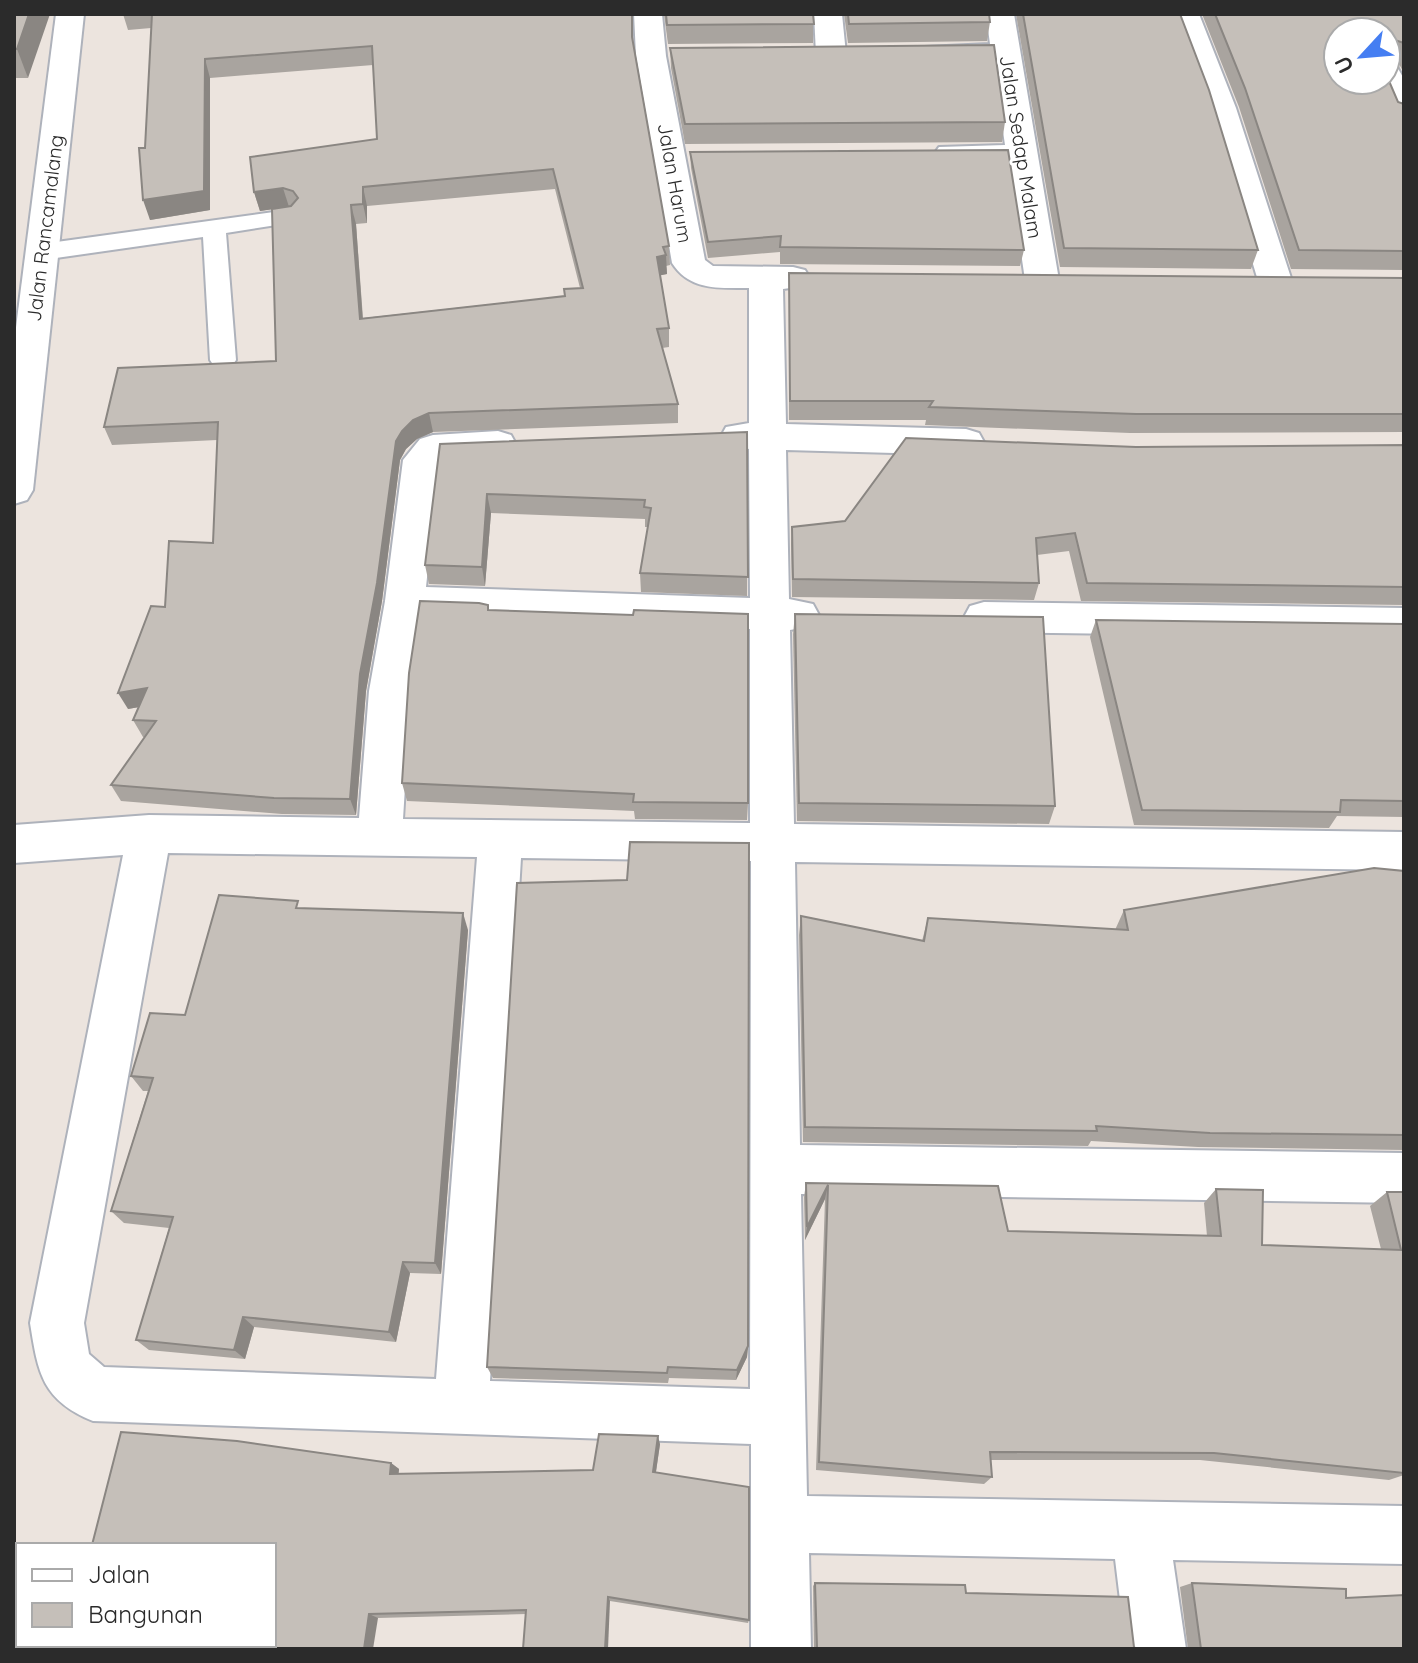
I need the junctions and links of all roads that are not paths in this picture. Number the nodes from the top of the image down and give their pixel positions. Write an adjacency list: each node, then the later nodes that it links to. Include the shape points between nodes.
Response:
1 (70, 14): 17 (street, Jalan Rancamalang)
2 (648, 14): 13 (street, Jalan Harum, via 666,56)
3 (828, 14): 7 (street)
4 (1000, 14): 6 (street, Jalan Sedap Malam)
5 (1185, 14): 21 (street, via 1221,108)
6 (1006, 53): 9 (street); 11 (street, Jalan Sedap Malam)
7 (831, 54): 8 (street); 10 (street)
8 (863, 54)
9 (910, 54)
10 (801, 55)
11 (1022, 154): 12 (street); 20 (street, Jalan Sedap Malam)
12 (926, 155)
13 (671, 156): 14 (street); 18 (street, Jalan Harum, via 689,263 711,277)
14 (703, 156)
15 (288, 217): 16 (lane)
16 (214, 228): 17 (lane); 22 (lane)
17 (54, 250): 27 (street, Jalan Rancamalang)
18 (766, 278): 19 (street, Jalan Harum); 23 (street)
19 (827, 278)
20 (1042, 280)
21 (1276, 284)
22 (223, 360)
23 (767, 435): 24 (street); 26 (street); 29 (street)
24 (706, 438)
25 (536, 444): 28 (street, via 452,445 433,448 421,460)
26 (1004, 444)
27 (14, 490)
28 (405, 601): 29 (street); 34 (street, via 390,691)
29 (770, 615): 30 (street); 36 (street)
30 (833, 615)
31 (944, 617): 32 (street)
32 (1404, 623)
33 (149, 834): 34 (street); 37 (street); 41 (street, via 57,1323 64,1368 93,1394)
34 (378, 837): 35 (street)
35 (500, 839): 36 (street); 41 (street)
36 (772, 843): 38 (street); 39 (street)
37 (17, 844)
38 (1404, 851)
39 (775, 1169): 40 (street); 42 (street)
40 (1404, 1178)
41 (461, 1407): 42 (street)
42 (778, 1415): 43 (street)
43 (779, 1524): 44 (street); 46 (street)
44 (1140, 1530): 45 (street); 47 (street)
45 (1404, 1535)
46 (781, 1649)
47 (1156, 1649)

